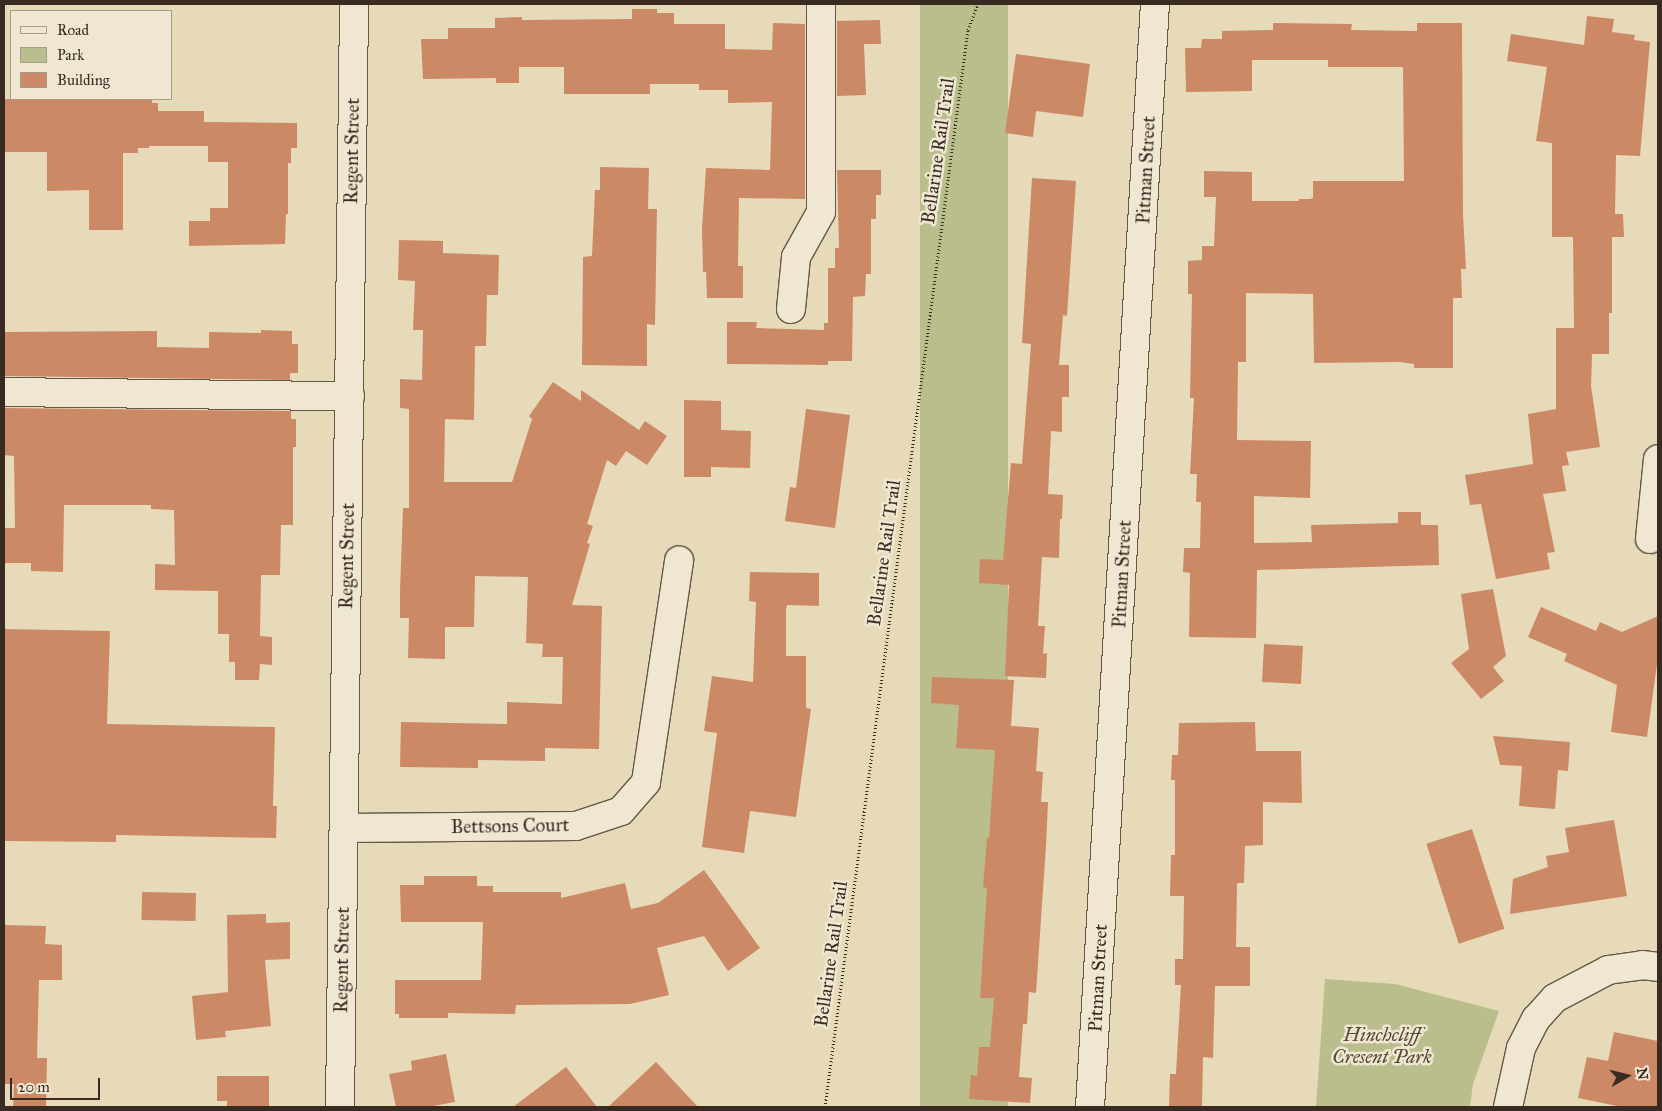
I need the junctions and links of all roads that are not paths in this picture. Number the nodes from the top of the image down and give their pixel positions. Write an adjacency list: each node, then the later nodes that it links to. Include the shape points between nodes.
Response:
1 (354, 4): 8 (street, Regent Street)
2 (821, 4): 6 (street, via 821,212 796,257)
3 (1147, 4): 5 (street, Pitman Street)
4 (1156, 4): 5 (street, Pitman Street)
5 (1153, 41): 15 (street, Pitman Street)
6 (791, 309)
7 (4, 392): 8 (street)
8 (350, 396): 12 (street, Regent Street)
9 (1658, 459): 10 (street)
10 (1650, 539)
11 (679, 560): 12 (street, Bettsons Court, via 646,782 621,811 576,826)
12 (344, 828): 14 (street, Regent Street)
13 (1658, 967): 16 (street, via 1642,965 1608,970 1555,998 1536,1019 1521,1048)
14 (340, 1107)
15 (1090, 1107)
16 (1508, 1107)

